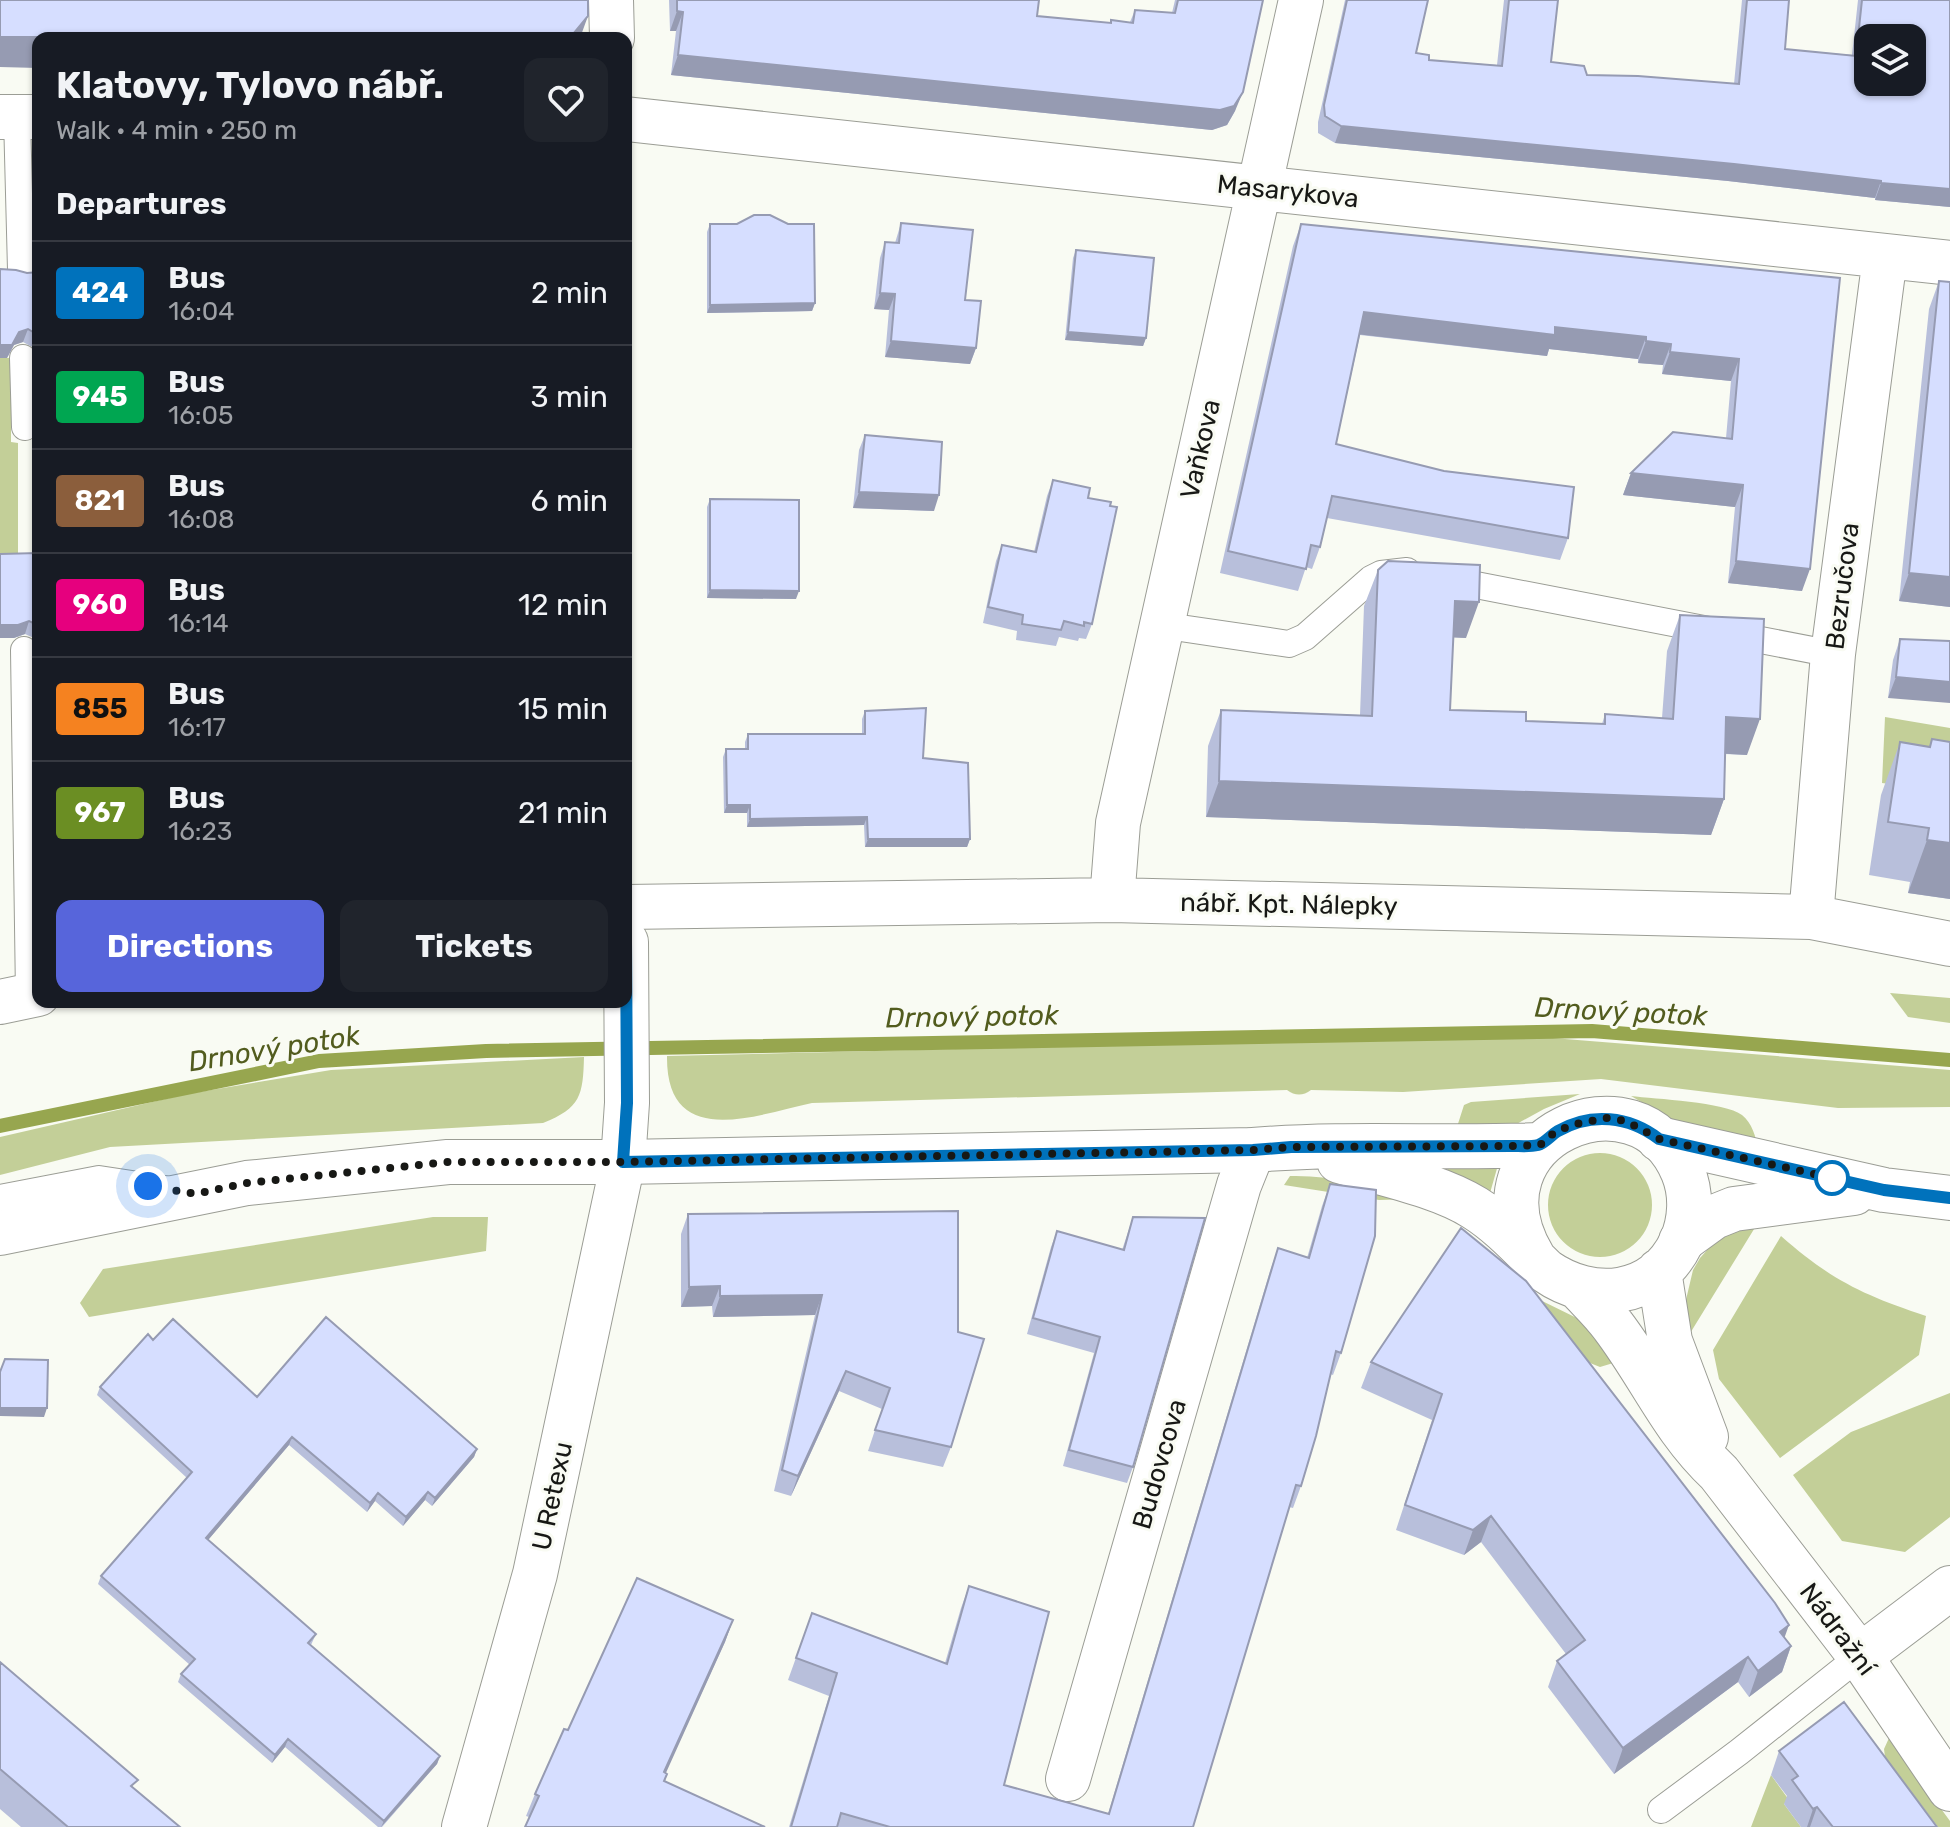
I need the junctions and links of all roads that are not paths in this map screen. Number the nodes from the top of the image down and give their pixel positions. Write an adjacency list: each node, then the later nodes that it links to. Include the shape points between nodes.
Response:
1 (611, 0): 3 (street)
2 (1301, 0): 6 (street, Vaňkova)
3 (612, 32)
4 (18, 117): 9 (lane)
5 (632, 120): 6 (street, Masarykova)
6 (1259, 188): 7 (street, Masarykova); 12 (street, Vaňkova)
7 (1885, 257): 8 (street, Masarykova); 14 (street, Bezručova)
8 (1950, 263)
9 (27, 274)
10 (23, 358): 11 (lane)
11 (25, 427)
12 (1160, 625): 14 (lane, via 1289,644 1305,637 1371,579 1405,571); 15 (street, Vaňkova, via 1118,823)
13 (24, 650): 19 (lane)
14 (1833, 654): 17 (street, Bezručova)
15 (1112, 900): 16 (street, nábř. Kpt. Nálepky); 17 (street, nábř. Kpt. Nálepky)
16 (632, 907)
17 (1811, 917): 18 (street, nábř. Kpt. Nálepky)
18 (1950, 944)
19 (22, 997)
20 (627, 1008): 24 (street, U Retexu)
21 (1659, 1139): 22 (street, Nádražní, via 1626,1121 1598,1119 1563,1128); 25 (street); 30 (street, Nádražní, via 1677,1160 1688,1186 1689,1214)
22 (1540, 1145): 23 (street, Nádražní); 31 (street, via 1518,1185 1516,1204 1520,1232)
23 (1272, 1149): 24 (street, Nádražní); 31 (street, Nádražní, via 1437,1191 1474,1207); 36 (street, Budovcova, via 1239,1185)
24 (623, 1162): 26 (street, Nádražní, via 448,1162 247,1183); 39 (street, U Retexu, via 535,1574)
25 (1884, 1190): 28 (street); 30 (street, via 1734,1209 1714,1217)
26 (196, 1194): 27 (lane, via 99,1179); 29 (street, Nádražní)
27 (0, 1198)
28 (1950, 1198)
29 (0, 1233)
30 (1670, 1256): 32 (street, Nádražní, via 1643,1282 1617,1291); 33 (street, Nádražní, via 1670,1341)
31 (1533, 1257): 32 (street, Nádražní, via 1553,1276)
32 (1579, 1288): 33 (street, Nádražní, via 1612,1325 1674,1423)
33 (1719, 1473): 35 (street, Nádražní)
34 (1950, 1588): 35 (street)
35 (1860, 1656): 37 (street, Nádražní); 38 (lane)
36 (1068, 1779)
37 (1950, 1789)
38 (1661, 1810)
39 (464, 1827)

